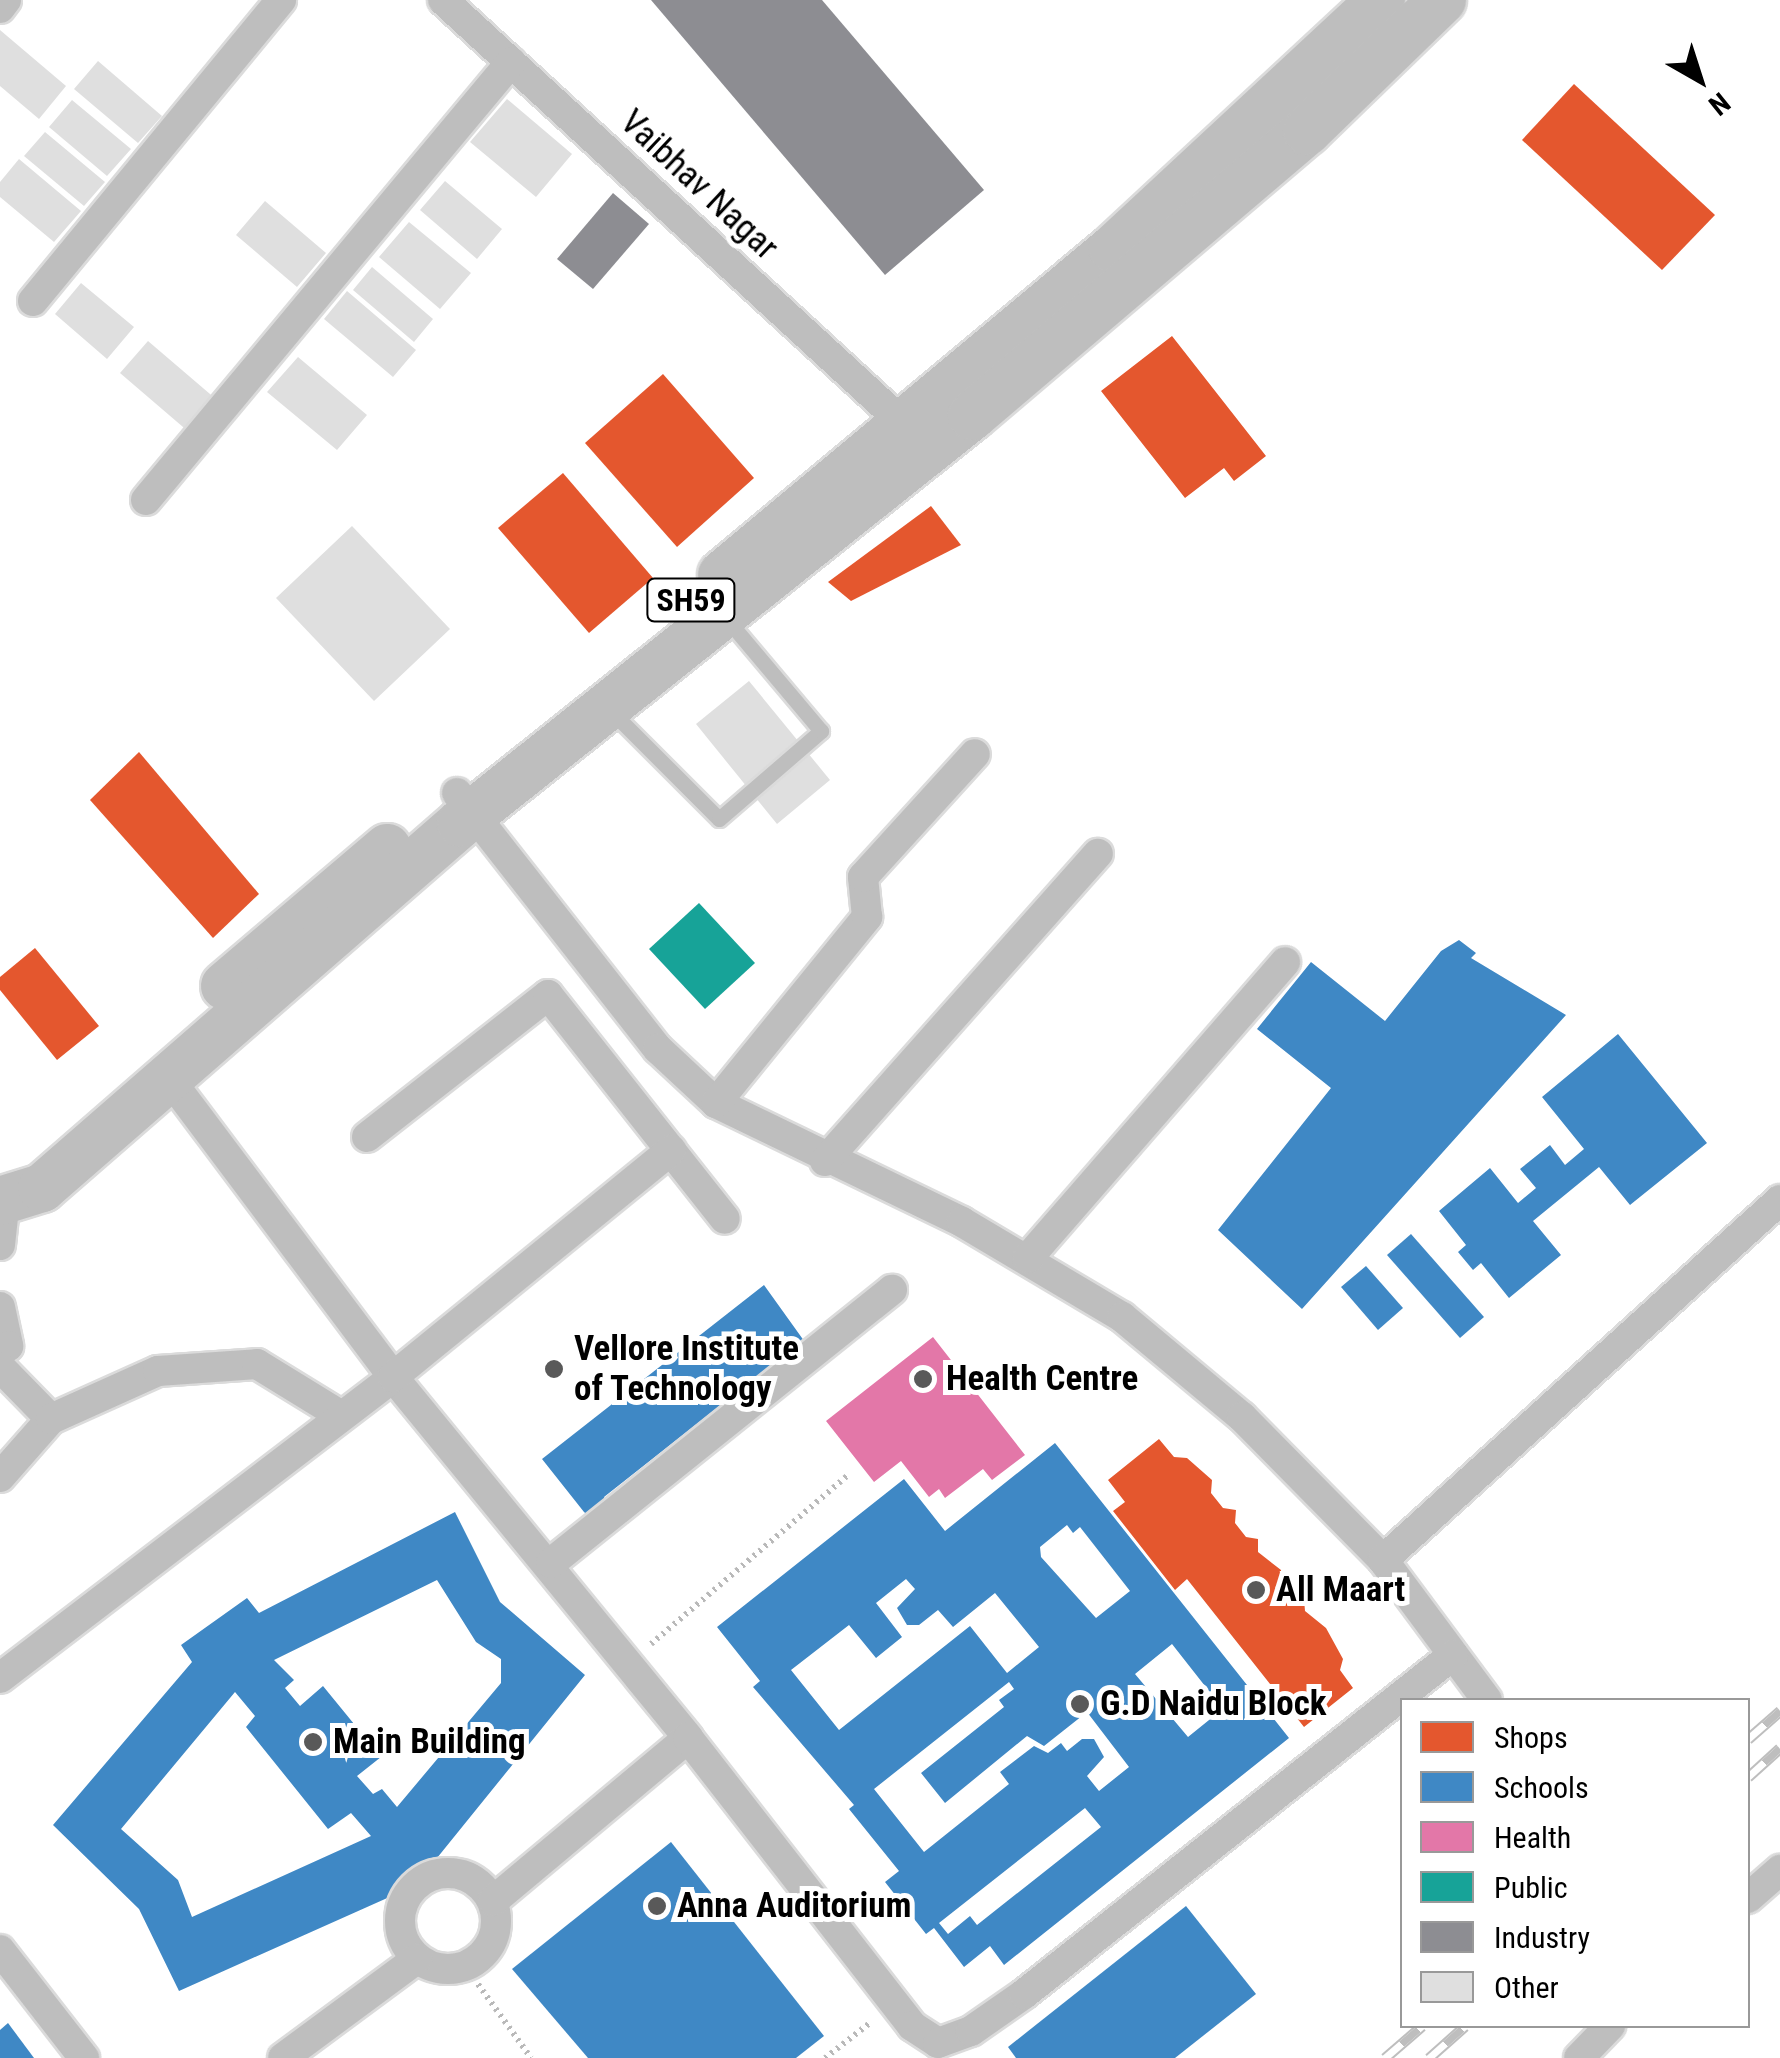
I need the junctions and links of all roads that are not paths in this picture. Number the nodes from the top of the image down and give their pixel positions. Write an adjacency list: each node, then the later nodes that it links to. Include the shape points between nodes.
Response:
1 (6, 0): 6 (street)
2 (281, 0): 8 (street)
3 (443, 0): 7 (street, Vaibhav Nagar)
4 (1381, 0): 9 (main road, SH59, via 1113,249)
5 (1442, 0): 11 (main road, via 1307,131 972,416)
6 (0, 8)
7 (511, 62): 9 (street, Vaibhav Nagar); 10 (street)
8 (34, 301)
9 (904, 425): 14 (main road, SH59)
10 (146, 500)
11 (723, 614): 12 (main road); 12 (lane, via 821,732 719,819)
12 (607, 707): 14 (main road)
13 (975, 754): 18 (street, via 863,878 866,917)
14 (465, 803): 17 (main road); 18 (street, via 658,1049); 22 (main road, SH59, via 318,902 21,1164)
15 (1098, 854): 21 (street)
16 (1285, 962): 26 (street)
17 (168, 1077): 22 (main road, via 42,1188); 31 (street)
18 (716, 1103): 21 (street)
19 (367, 1137): 20 (street, via 548,995)
20 (670, 1150): 24 (street); 31 (street)
21 (826, 1161): 26 (street)
22 (2, 1200): 25 (street)
23 (1780, 1200): 35 (street)
24 (724, 1219)
25 (0, 1245)
26 (1028, 1258): 35 (street, via 1122,1317 1242,1416)
27 (892, 1290): 36 (street)
28 (0, 1307): 29 (street, via 8,1346)
29 (0, 1353)
30 (0, 1367): 33 (street)
31 (393, 1377): 32 (street); 36 (street)
32 (340, 1415): 33 (street, via 257,1364 158,1371); 38 (street)
33 (51, 1419): 34 (street)
34 (0, 1477)
35 (1383, 1560): 37 (street)
36 (550, 1563): 40 (street)
37 (1452, 1656): 39 (street); 40 (street, via 998,2012 938,2043 912,2026)
38 (0, 1678)
39 (1485, 1698)
40 (688, 1738): 43 (street)
41 (1780, 1870): 42 (street)
42 (1750, 1896)
43 (501, 1912): 45 (street, via 477,1966 448,1970); 45 (street, via 477,1881 457,1872 428,1876 404,1900 400,1930)
44 (0, 1950): 46 (street)
45 (417, 1959): 47 (street)
46 (84, 2058)
47 (282, 2058)

